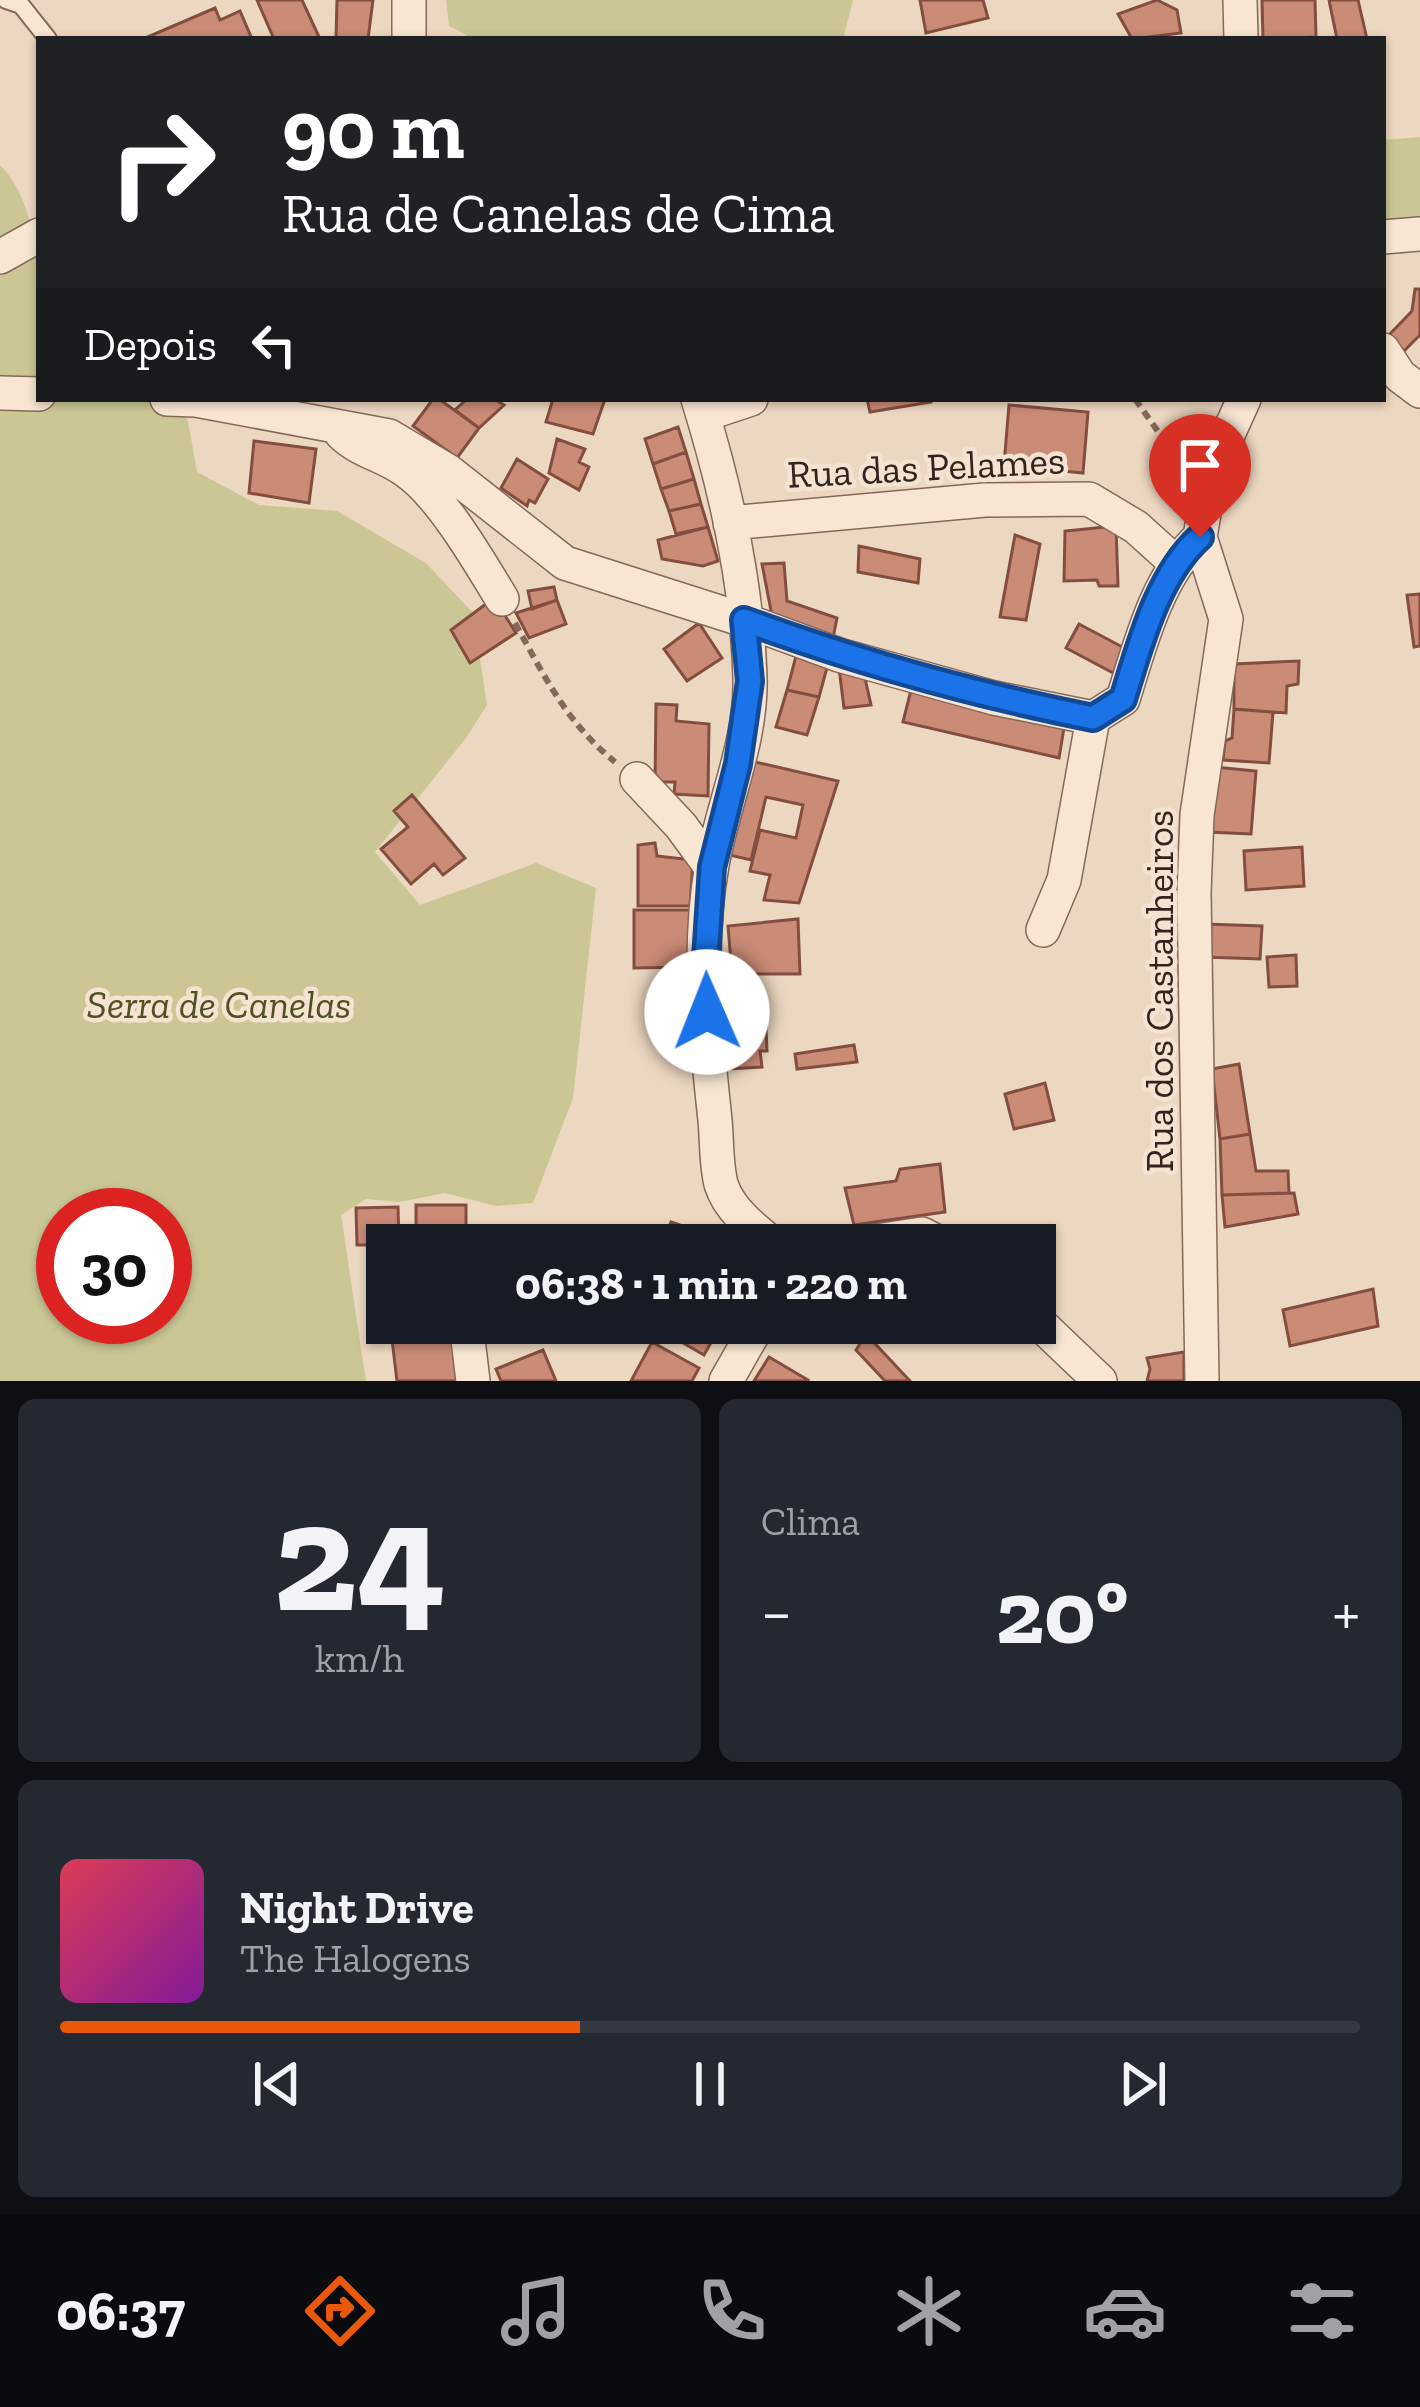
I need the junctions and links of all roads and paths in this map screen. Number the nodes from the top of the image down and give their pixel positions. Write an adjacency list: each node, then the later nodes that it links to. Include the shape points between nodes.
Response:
1 (6, 0): 4 (lane, via 21,4)
2 (409, 0): 5 (street)
3 (1240, 0): 6 (street)
4 (46, 36)
5 (412, 36)
6 (1241, 36)
7 (1420, 234): 9 (street)
8 (36, 237): 10 (street)
9 (1386, 237)
10 (0, 257)
11 (1386, 355): 12 (street)
12 (1420, 391)
13 (0, 393): 14 (street)
14 (36, 394)
15 (208, 402): 20 (street)
16 (732, 402): 19 (street)
17 (1137, 402): 21 (path, via 1162,437)
18 (1243, 402): 21 (street, Rua dos Castanheiros)
19 (701, 407): 22 (street)
20 (330, 423): 25 (street, via 434,492); 26 (street, via 389,436 448,471 565,563)
21 (1211, 472): 23 (street, Rua dos Castanheiros)
22 (730, 523): 24 (street, Rua das Pelames, via 1088,499); 26 (street)
23 (1200, 537): 24 (street); 38 (street, Rua dos Castanheiros, via 1226,620 1197,815 1194,892)
24 (1177, 564): 27 (street, via 1123,699)
25 (502, 599): 28 (path, via 558,702 584,736)
26 (744, 620): 27 (street, via 838,655); 29 (street, via 750,681)
27 (1093, 718): 30 (street, via 1064,880)
28 (637, 779): 29 (street)
29 (712, 867): 31 (street, via 705,973 722,1187)
30 (1043, 930)
31 (748, 1224)
32 (1056, 1339): 37 (street)
33 (469, 1344): 35 (street)
34 (747, 1344): 36 (street)
35 (473, 1381)
36 (726, 1381)
37 (1100, 1381)
38 (1202, 1381)

